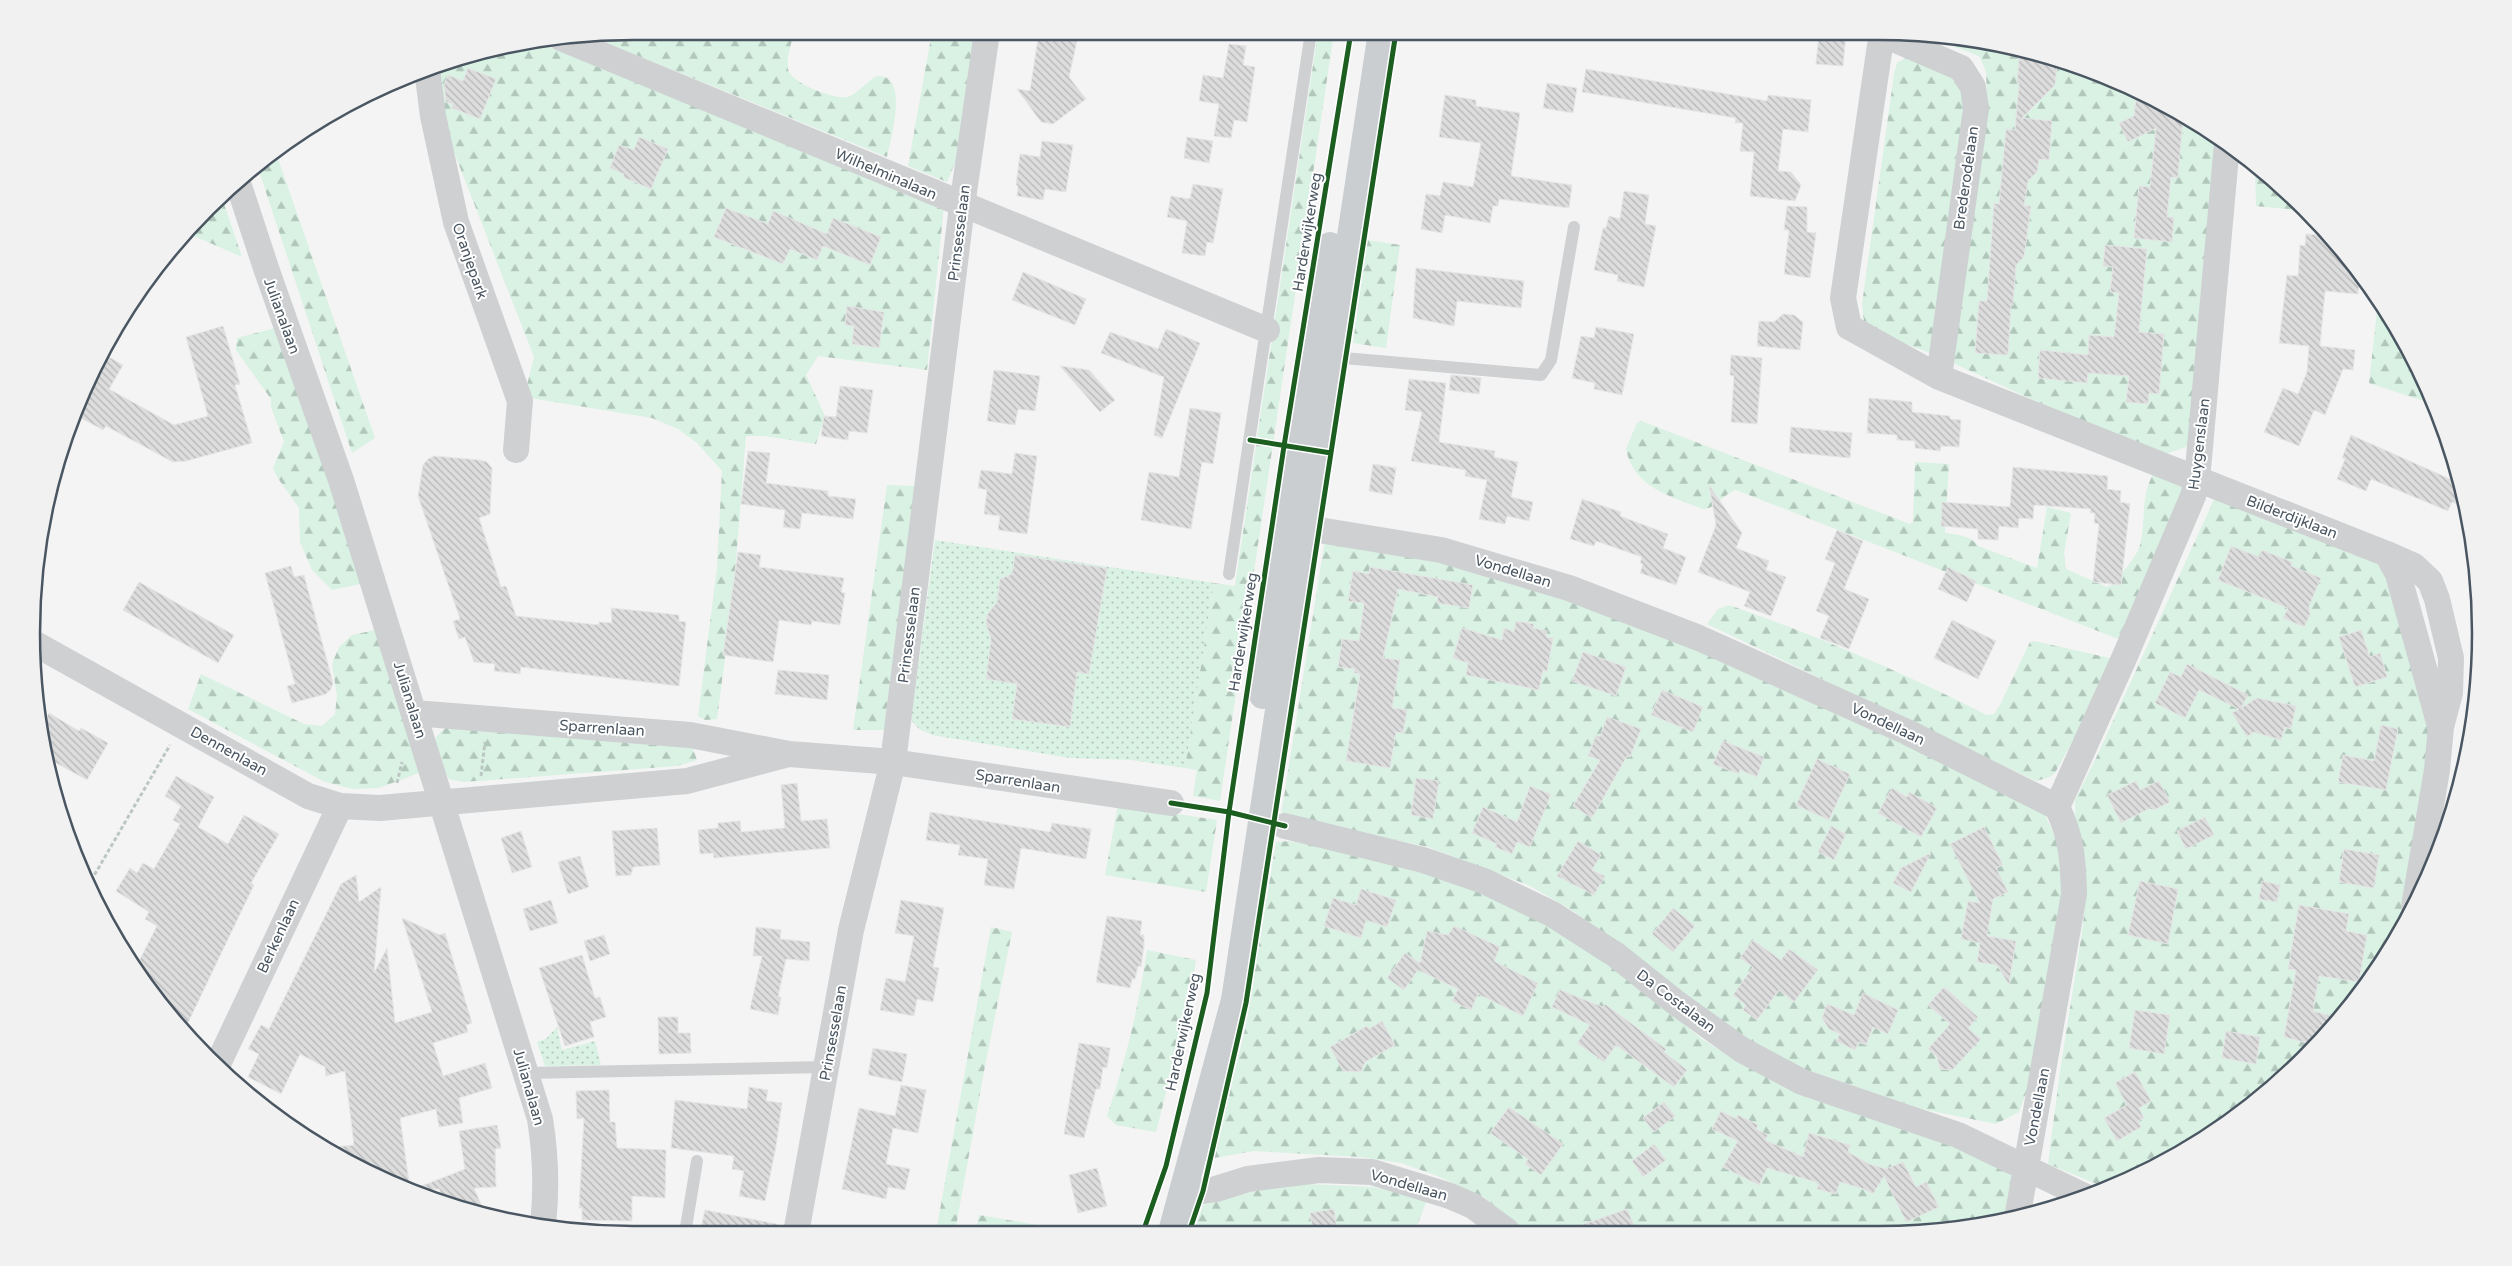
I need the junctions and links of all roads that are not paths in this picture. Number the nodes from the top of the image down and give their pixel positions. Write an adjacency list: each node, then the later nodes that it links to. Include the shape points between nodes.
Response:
1 (986, 40): 11 (street, Prinsesselaan)
2 (1310, 40): 13 (lane, Harderwijkerweg)
3 (1363, 40): 41 (main road, Harderwijkerweg, via 1298,448 1220,997)
4 (1381, 40): 14 (main road)
5 (1881, 40): 15 (street, Brederodelaan, via 1843,298 1850,327)
6 (1899, 41): 15 (street, Brederodelaan, via 1961,68 1973,87 1976,109)
7 (573, 43): 11 (street, Wilhelminalaan)
8 (428, 76): 16 (street, Oranjepark, via 433,116 456,222 520,401)
9 (2226, 153): 17 (street, Huygenslaan)
10 (240, 189): 21 (street, Julianalaan, via 341,480)
11 (962, 206): 13 (street, Wilhelminalaan); 23 (street, Prinsesselaan)
12 (1574, 227): 14 (lane, via 1551,360 1541,375)
13 (1267, 330): 19 (lane, Harderwijkerweg)
14 (1332, 357): 36 (main road, via 1235,1000)
15 (1939, 377): 17 (street, Brederodelaan)
16 (516, 450)
17 (2197, 480): 27 (street, Huygenslaan, via 2194,496); 29 (street, Bilderdijklaan, via 2387,554 2398,574 2441,727)
18 (1319, 530): 27 (street, Vondellaan, via 1441,550 1569,588 1699,638 1907,732)
19 (1229, 574)
20 (40, 647): 26 (street, Dennenlaan, via 308,796)
21 (414, 714): 22 (street, Sparrenlaan, via 690,735); 24 (street, Julianalaan)
22 (788, 754): 23 (street, Sparrenlaan); 24 (street, Sparrenlaan, via 687,781)
23 (893, 762): 25 (street, Sparrenlaan); 31 (street, Prinsesselaan, via 852,930)
24 (440, 802): 26 (street, Dennenlaan, via 380,808); 32 (street, Julianalaan)
25 (1171, 803)
26 (340, 806): 30 (street, Berkenlaan)
27 (2057, 807): 34 (street, Vondellaan, via 2067,828 2073,859 2074,894 2043,1082)
28 (1285, 826): 34 (street, Da Costalaan, via 1423,860 1484,881 1552,914 1616,955 1742,1050 1794,1077 1958,1135)
29 (2419, 878)
30 (221, 1058)
31 (827, 1067): 32 (lane); 40 (street, Prinsesselaan)
32 (526, 1073): 38 (street, Julianalaan, via 540,1119 546,1155)
33 (697, 1161): 39 (lane)
34 (2025, 1166): 35 (street, Da Costalaan); 37 (street, Vondellaan)
35 (2077, 1192)
36 (1184, 1194): 42 (main road); 43 (street, Vondellaan, via 1248,1179 1319,1170 1372,1172 1450,1196 1473,1206)
37 (2019, 1209)
38 (544, 1219)
39 (686, 1226)
40 (797, 1226)
41 (1158, 1226)
42 (1174, 1226)
43 (1500, 1226)

